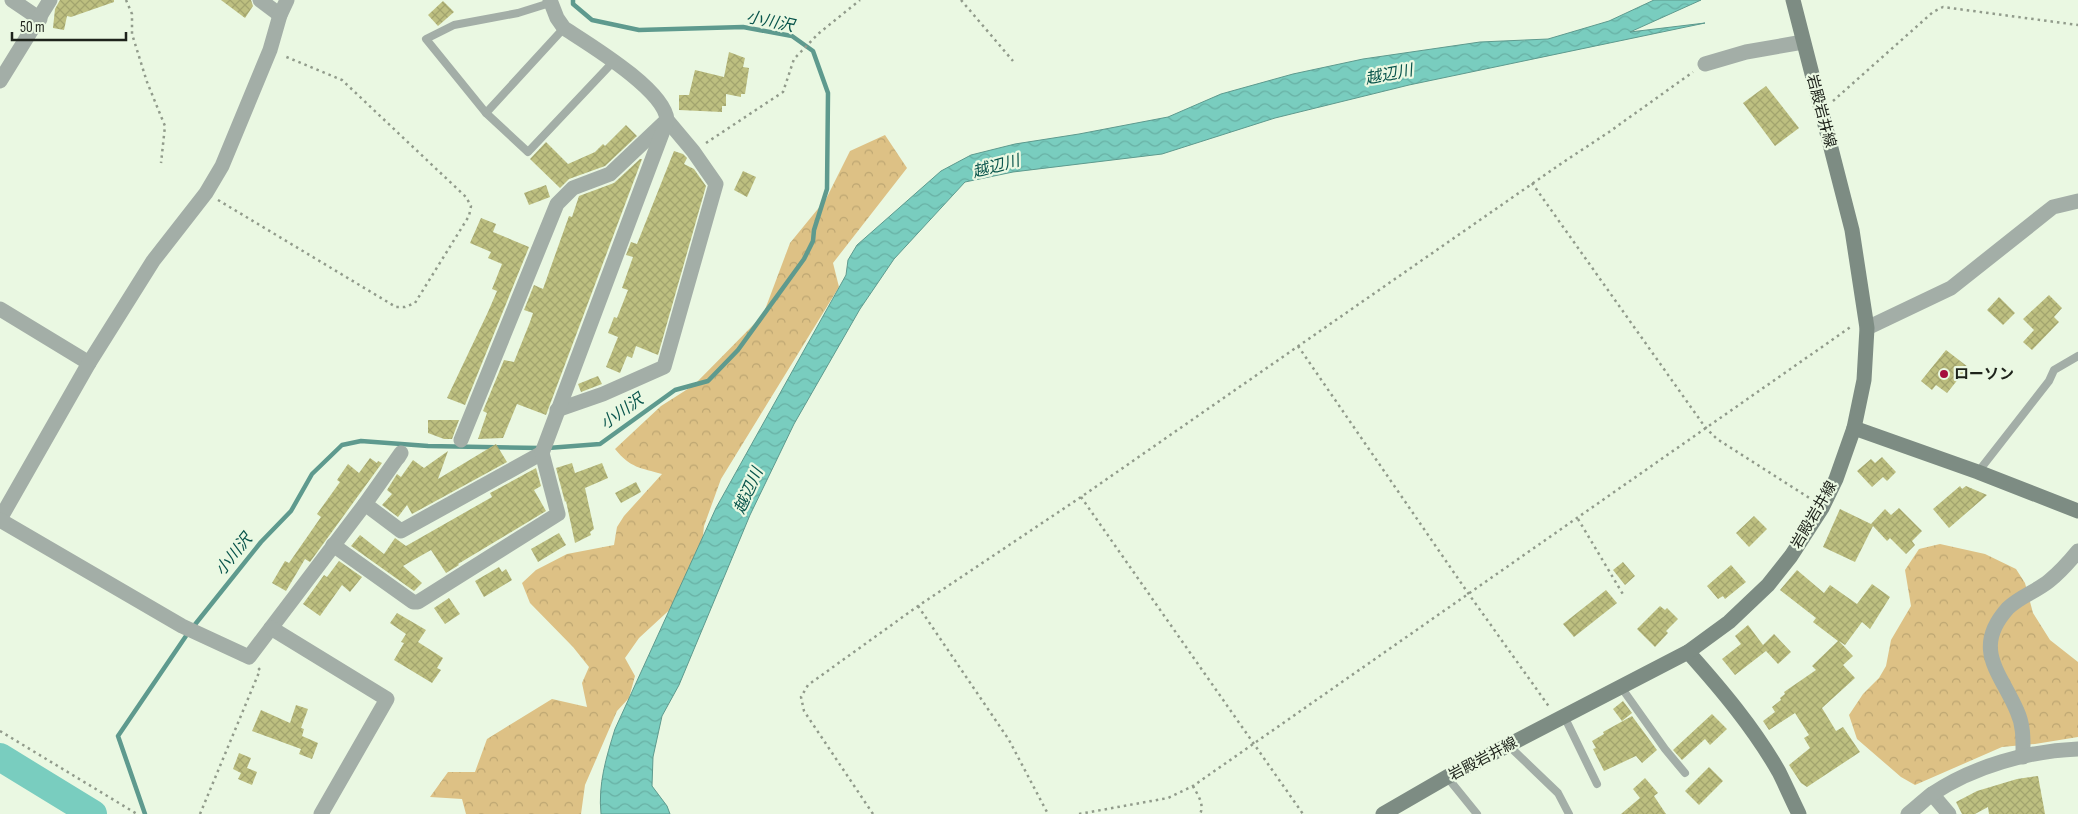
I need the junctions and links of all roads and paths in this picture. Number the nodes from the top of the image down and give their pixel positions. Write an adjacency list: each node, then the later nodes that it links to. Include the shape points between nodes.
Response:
1 (12, 0): 11 (street)
2 (50, 0): 11 (street)
3 (126, 0): 24 (path, via 132,14 132,34 165,126)
4 (260, 0): 10 (street)
5 (287, 0): 10 (street)
6 (860, 0): 23 (path, via 818,34 794,59 783,92)
7 (961, 0): 17 (path)
8 (1793, 0): 14 (main road, 岩殿岩井線)
9 (550, 2): 13 (street); 21 (lane, via 518,13 454,25 426,39)
10 (280, 15): 15 (street)
11 (40, 18): 19 (street)
12 (2078, 25): 20 (path, via 1943,7 1933,12)
13 (564, 28): 16 (street); 21 (lane)
14 (1803, 42): 18 (street, via 1746,52); 20 (main road, 岩殿岩井線)
15 (270, 50): 26 (street, via 222,166); 26 (path, via 342,80 466,197 472,206 468,216 415,303 396,307)
16 (614, 61): 21 (lane, via 528,152); 22 (street, via 660,102)
17 (1013, 61)
18 (1704, 64): 25 (path)
19 (0, 81)
20 (1822, 111): 29 (main road, 岩殿岩井線, via 1852,230)
21 (486, 113)
22 (667, 120): 23 (street); 33 (street); 36 (street, via 610,174 573,188 557,204)
23 (694, 151): 33 (street, via 716,184 664,367)
24 (161, 163)
25 (1532, 183): 30 (path); 34 (path)
26 (206, 193): 32 (street, via 153,261)
27 (2078, 201): 29 (street, via 2053,207 1951,288)
28 (0, 309): 32 (street)
29 (1866, 324): 34 (path, via 1845,330); 35 (main road, 岩殿岩井線, via 1864,380)
30 (1298, 346): 40 (path); 48 (path)
31 (2078, 356): 39 (lane, via 2054,370 2049,381)
32 (89, 363): 44 (street)
33 (557, 410): 37 (street)
34 (1706, 427): 42 (path, via 1717,439); 45 (path)
35 (1854, 428): 39 (main road); 42 (main road, 岩殿岩井線)
36 (461, 440)
37 (542, 453): 41 (street, via 401,531); 46 (street, via 558,514 418,602 413,602)
38 (398, 458): 41 (street, via 401,453)
39 (1978, 472): 43 (main road)
40 (1081, 497): 50 (path); 57 (path)
41 (365, 504): 46 (street)
42 (1822, 508): 52 (main road, 岩殿岩井線, via 1768,586 1730,622)
43 (2078, 511)
44 (0, 519): 53 (street, via 182,626)
45 (1578, 519): 48 (path); 49 (path)
46 (333, 545): 51 (street)
47 (2078, 551): 60 (street, via 2049,581 2010,606 2001,616 1992,636 1990,657 2018,712)
48 (1468, 593): 55 (path); 57 (path)
49 (1624, 596)
50 (918, 606): 69 (path, via 808,685 801,697 804,711); 70 (path, via 1009,740)
51 (271, 628): 53 (street); 68 (street, via 387,698)
52 (1688, 652): 54 (main road, 岩殿岩井線); 77 (main road, via 1754,733)
53 (249, 657): 67 (path, via 260,670)
54 (1621, 687): 55 (main road, 岩殿岩井線); 61 (lane)
55 (1561, 718): 58 (main road, 岩殿岩井線); 63 (lane)
56 (0, 731): 66 (path)
57 (1254, 743): 64 (path); 73 (path)
58 (1508, 746): 62 (main road, 岩殿岩井線); 76 (lane, via 1558,793)
59 (2078, 750): 60 (street)
60 (2023, 756): 65 (street, via 1976,771)
61 (1685, 773)
62 (1447, 777): 74 (main road, 岩殿岩井線); 75 (lane)
63 (1596, 784)
64 (1193, 786): 71 (path, via 1168,798); 72 (path, via 1200,800)
65 (1932, 794): 78 (street); 79 (street)
66 (137, 814)
67 (200, 814)
68 (321, 814)
69 (873, 814)
70 (1048, 814)
71 (1079, 814)
72 (1200, 814)
73 (1303, 814)
74 (1383, 814)
75 (1477, 814)
76 (1569, 814)
77 (1799, 814)
78 (1908, 814)
79 (1949, 814)

